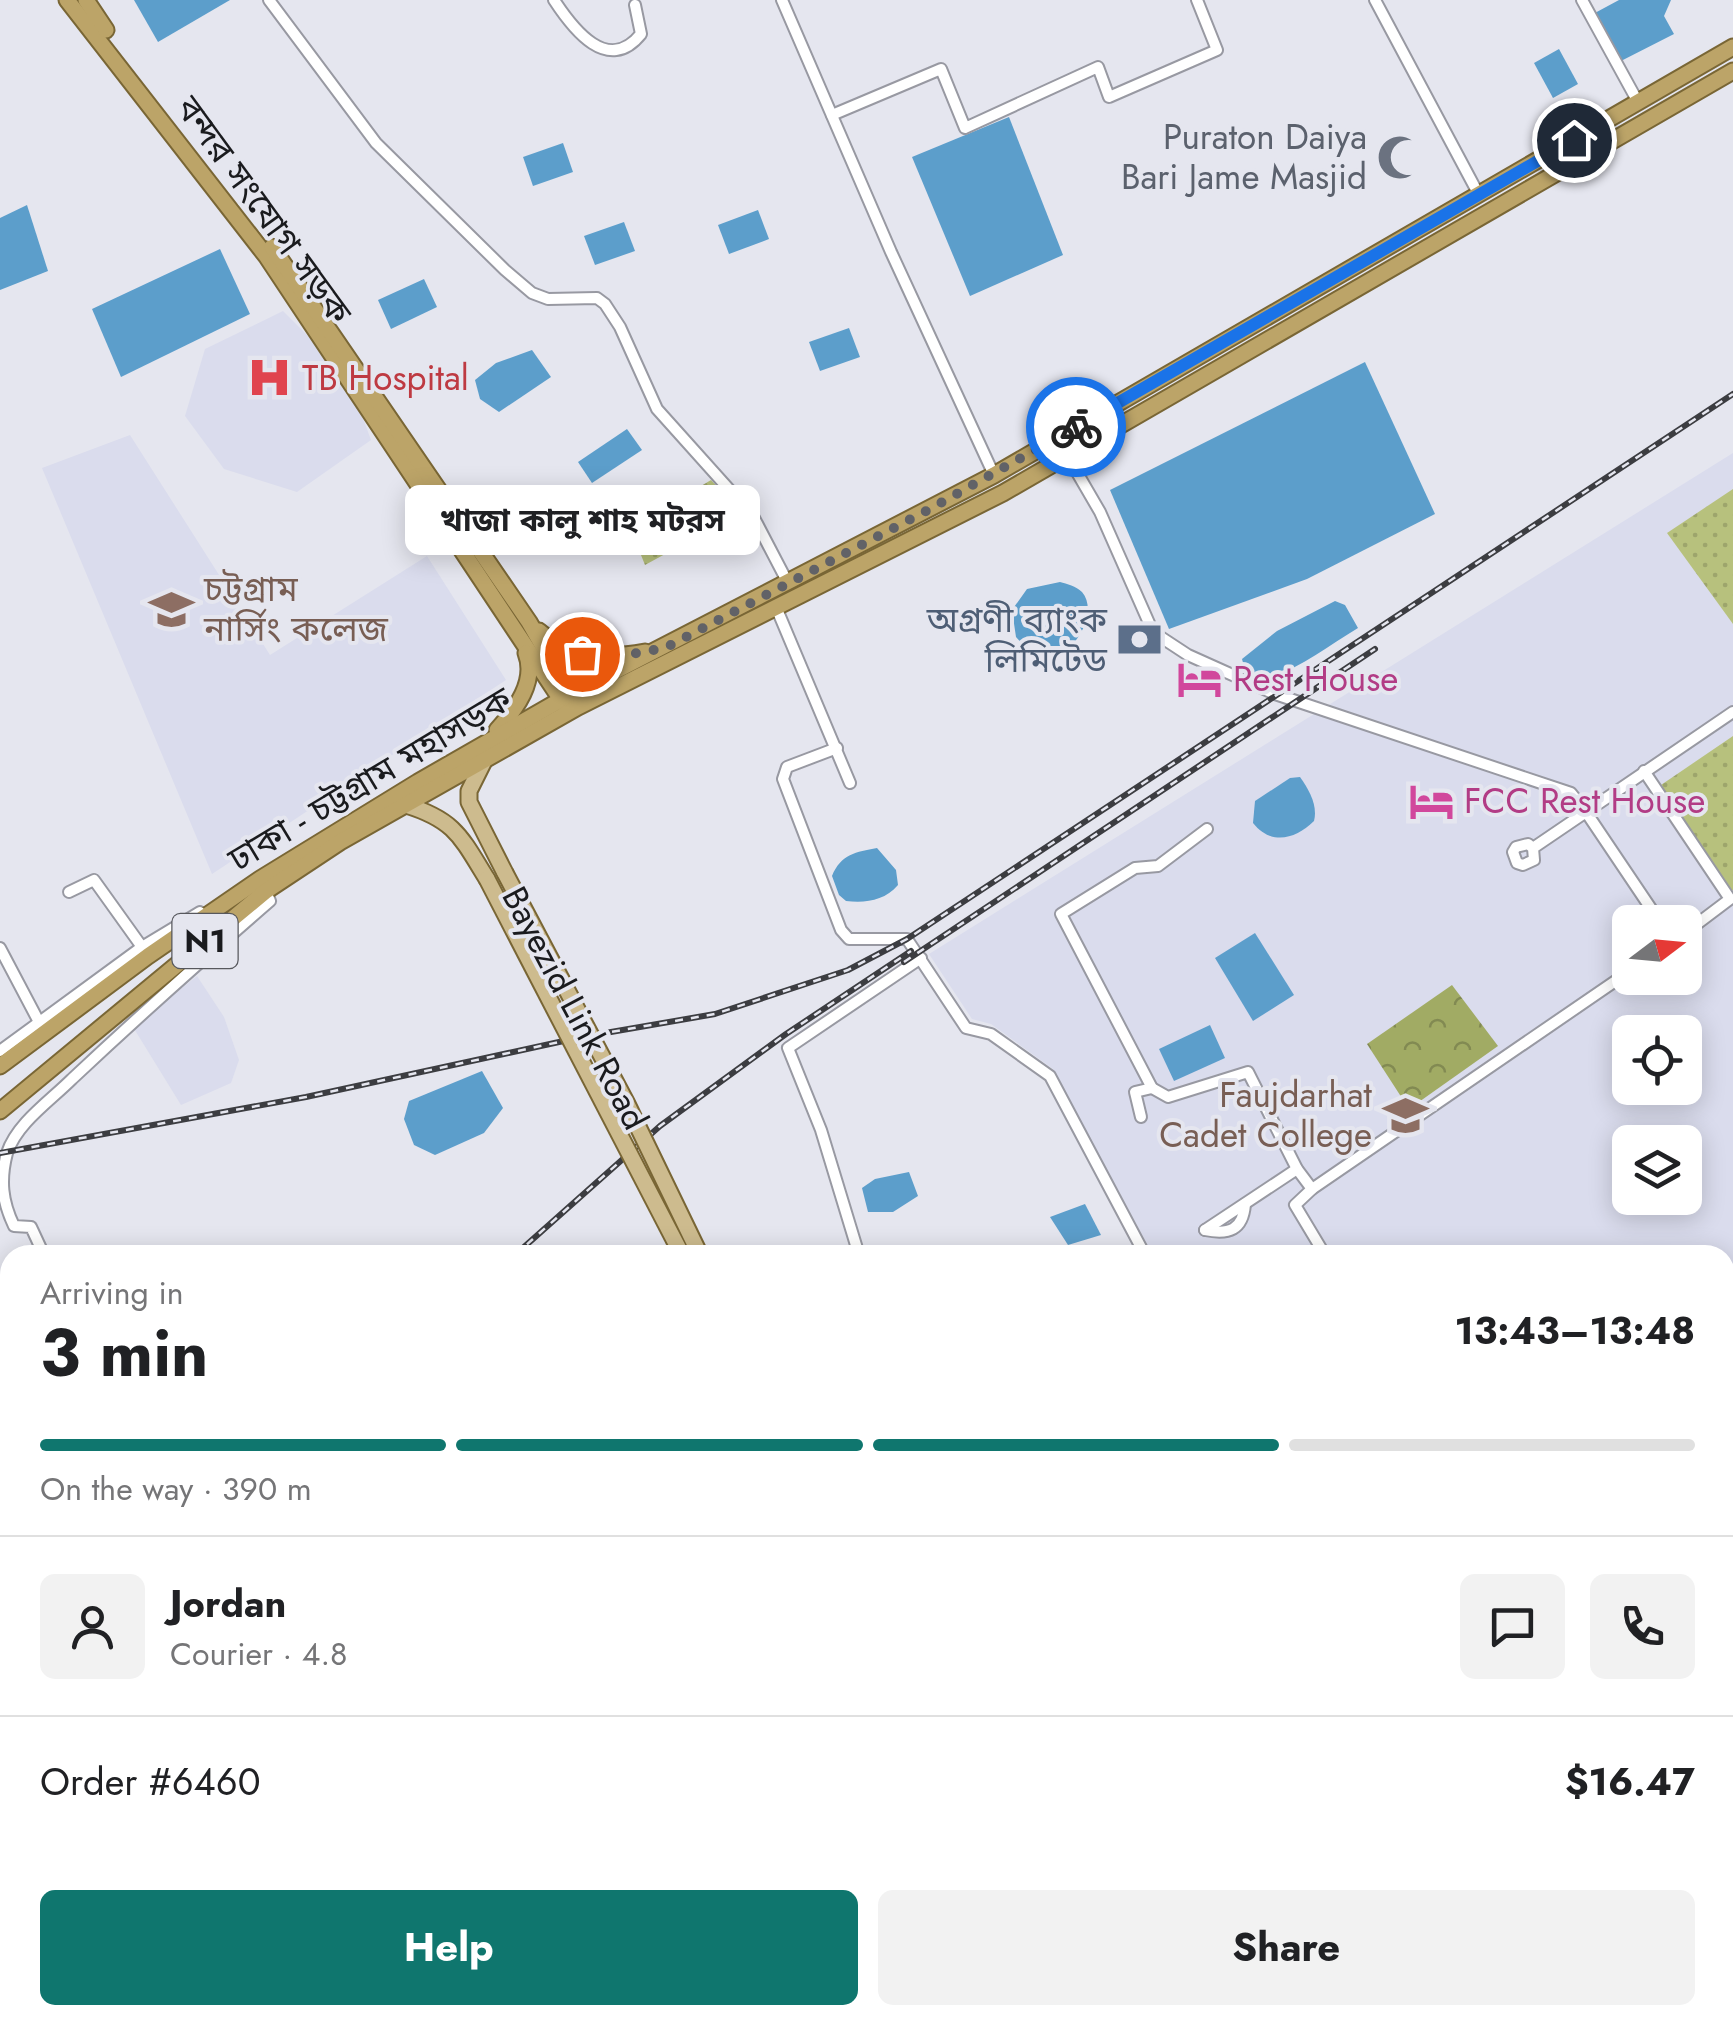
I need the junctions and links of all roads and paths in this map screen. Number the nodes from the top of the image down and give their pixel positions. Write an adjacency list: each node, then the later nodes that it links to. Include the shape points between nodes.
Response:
1 (67, 0): 20 (highway, বন্দর সংযোগ সড়ক, via 266,257)
2 (86, 0): 20 (highway, বন্দর সংযোগ সড়ক, via 275,251)
3 (269, 0): 18 (street, via 376,143 505,270 548,299 597,298 605,304 657,409 753,516)
4 (554, 0): 9 (street, via 578,36 621,50 641,34)
5 (782, 0): 13 (street)
6 (1197, 0): 13 (street, via 1217,50 1109,97 1098,67 965,128 941,70)
7 (1374, 0): 14 (street)
8 (1582, 0): 12 (street)
9 (635, 4)
10 (1733, 47): 12 (highway, ঢাকা - চট্টগ্রাম মহাসড়ক / N1)
11 (1733, 70): 16 (highway, ঢাকা - চট্টগ্রাম মহাসড়ক / N1)
12 (1638, 102): 14 (highway, ঢাকা - চট্টগ্রাম মহাসড়ক / N1)
13 (832, 114): 17 (street)
14 (1479, 195): 15 (highway, ঢাকা - চট্টগ্রাম মহাসড়ক / N1)
15 (1056, 438): 16 (street); 17 (highway, ঢাকা - চট্টগ্রাম মহাসড়ক / N1)
16 (1068, 454): 19 (highway, ঢাকা - চট্টগ্রাম মহাসড়ক / N1, via 922,537); 29 (street, via 1153,632 1276,694 1571,793)
17 (994, 474): 18 (highway, ঢাকা - চট্টগ্রাম মহাসড়ক / N1)
18 (788, 583): 21 (highway, ঢাকা - চট্টগ্রাম মহাসড়ক / N1)
19 (776, 607): 22 (highway, ঢাকা - চট্টগ্রাম মহাসড়ক / N1); 24 (street)
20 (523, 626): 21 (highway, via 582,654); 22 (highway, বন্দর সংযোগ সড়ক); 25 (highway, via 530,670 512,714)
21 (665, 648): 22 (highway, ঢাকা - চট্টগ্রাম মহাসড়ক / N1)
22 (570, 703): 25 (highway, ঢাকা - চট্টগ্রাম মহাসড়ক / N1)
23 (1733, 712): 26 (street)
24 (838, 748): 27 (street); 40 (street, via 787,767 783,780 842,930 849,939 908,939)
25 (484, 752): 28 (highway, ঢাকা - চট্টগ্রাম মহাসড়ক / N1); 32 (highway, ঢাকা - চট্টগ্রাম মহাসড়ক / N1); 53 (main road, Bayezid Link Road, bridge, via 469,791 471,812)
26 (1644, 771): 29 (street); 35 (street)
27 (850, 783)
28 (406, 805): 33 (highway, ঢাকা - চট্টগ্রাম মহাসড়ক / N1); 52 (main road, Bayezid Link Road, bridge, via 440,817 461,836)
29 (1586, 812): 31 (street); 36 (street)
30 (1207, 829): 45 (street, via 1158,866 1135,868 1061,914)
31 (1533, 848)
32 (296, 856): 33 (highway, ঢাকা - চট্টগ্রাম মহাসড়ক / N1); 38 (street)
33 (263, 885): 44 (highway, ঢাকা - চট্টগ্রাম মহাসড়ক / N1, via 148,956); 46 (highway, ঢাকা - চট্টগ্রাম মহাসড়ক / N1); 51 (street, via 270,900 24,1125 7,1152 1,1200 14,1226 31,1227)
34 (69, 892): 38 (street, via 94,880)
35 (1732, 900): 37 (street)
36 (1649, 905)
37 (1702, 921)
38 (142, 947): 42 (street)
39 (0, 948): 42 (street)
40 (921, 958): 54 (street, via 788,1048); 55 (street, via 966,1028 991,1034 1050,1076)
41 (1612, 983): 49 (street)
42 (39, 1022): 43 (street)
43 (0, 1050)
44 (0, 1066)
45 (1152, 1088): 47 (street, via 1131,1093); 48 (street, via 1168,1097 1248,1072)
46 (0, 1111)
47 (1141, 1116)
48 (1297, 1169): 49 (street); 50 (street)
49 (1312, 1190): 56 (street, via 1296,1204)
50 (1245, 1204)
51 (39, 1245)
52 (677, 1245)
53 (695, 1245)
54 (856, 1245)
55 (1139, 1245)
56 (1319, 1245)

